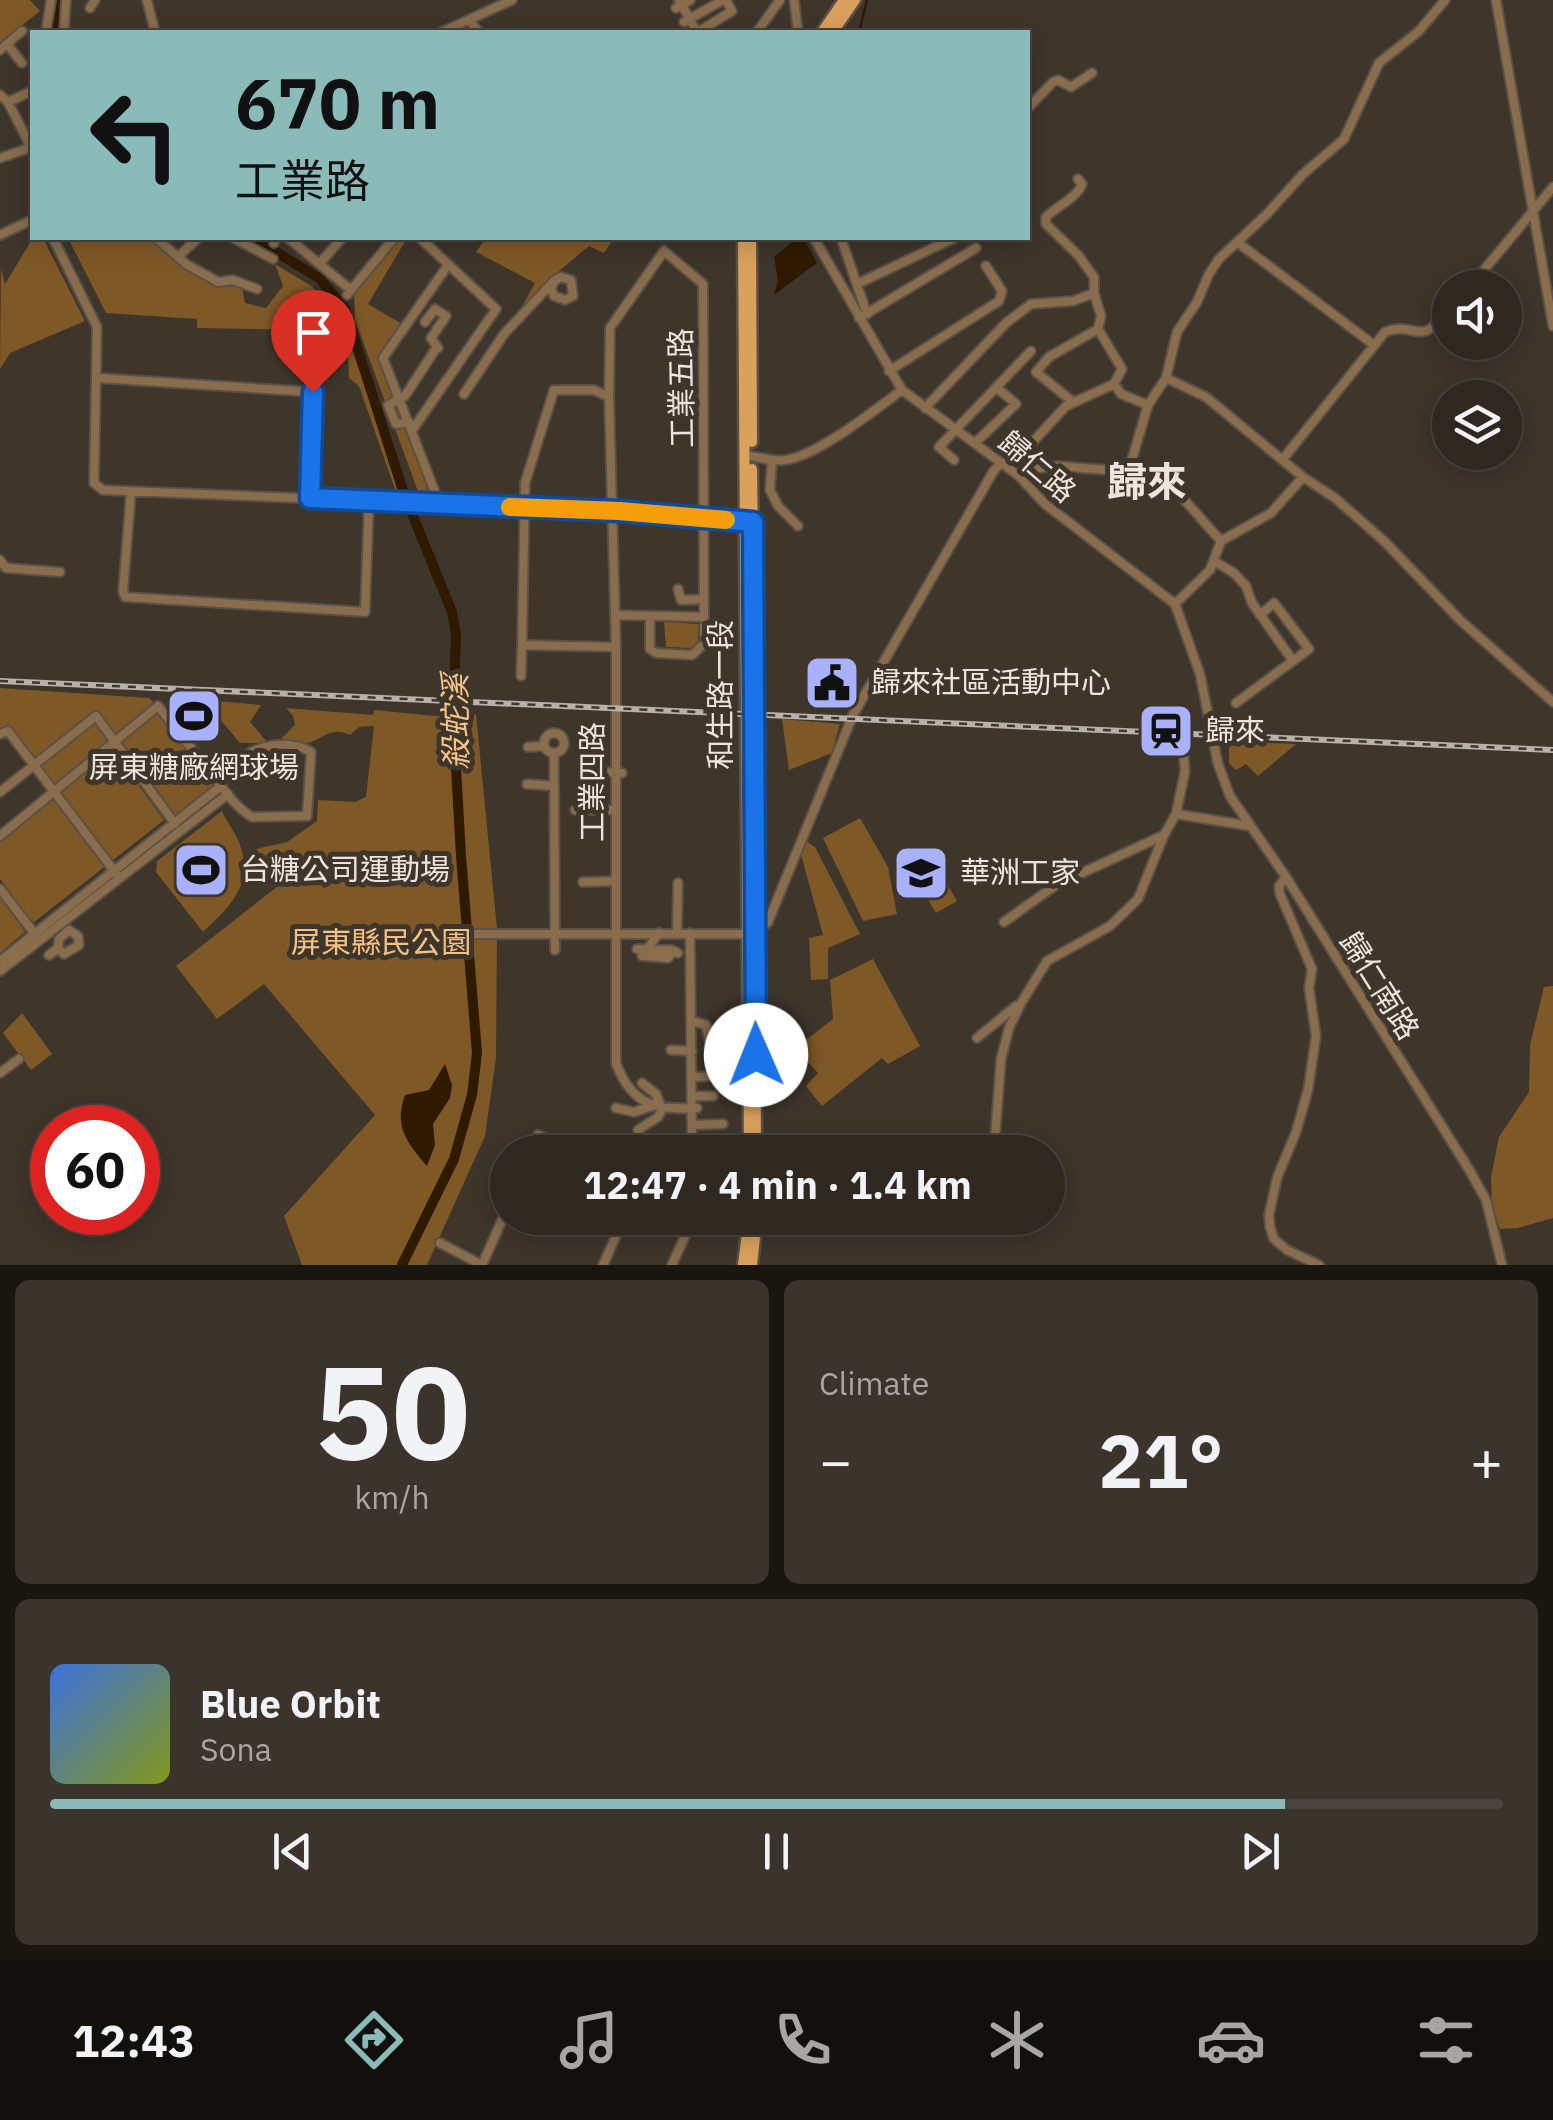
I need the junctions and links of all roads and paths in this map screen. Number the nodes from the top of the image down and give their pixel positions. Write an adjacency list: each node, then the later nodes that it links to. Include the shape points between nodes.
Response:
1 (66, 0): 17 (street)
2 (147, 0): 18 (street)
3 (512, 0): 13 (street)
4 (725, 0): 14 (street); 22 (street, via 732,11)
5 (780, 0): 23 (street)
6 (794, 0): 24 (street)
7 (844, 0): 25 (main road)
8 (855, 0): 26 (main road)
9 (1445, 0): 52 (street, via 1420,31 1378,63 1344,140)
10 (1496, 0): 38 (street)
11 (50, 2): 16 (street)
12 (681, 3): 14 (street)
13 (469, 20): 19 (street); 20 (street)
14 (687, 20): 21 (street)
15 (22, 30): 27 (street)
16 (46, 30)
17 (64, 30)
18 (155, 30)
19 (446, 30)
20 (477, 30)
21 (695, 30)
22 (700, 30)
23 (758, 30)
24 (798, 30)
25 (823, 30)
26 (835, 30)
27 (3, 47): 28 (street)
28 (22, 63)
29 (1092, 73): 32 (street, via 1071,87 1053,82)
30 (30, 92): 31 (street)
31 (4, 99): 33 (street)
32 (1030, 106)
33 (30, 144)
34 (30, 148): 35 (street)
35 (0, 158)
36 (1078, 179): 64 (street, via 1080,191 1056,206 1046,224 1094,277)
37 (1553, 187): 38 (street)
38 (1533, 212): 60 (street); 68 (street)
39 (30, 221): 40 (street)
40 (0, 235)
41 (54, 240): 77 (street, via 97,327)
42 (158, 240): 55 (street)
43 (196, 240): 55 (street)
44 (237, 240): 56 (street)
45 (291, 240): 57 (street)
46 (340, 240): 57 (street)
47 (392, 240): 57 (street, via 349,292)
48 (422, 240): 58 (street)
49 (815, 240): 66 (street, 歸仁路)
50 (842, 240): 62 (street)
51 (950, 240): 62 (street)
52 (1237, 242): 72 (street); 78 (street, via 1219,259 1177,332)
53 (747, 246): 92 (main road, 和生路一段)
54 (976, 248): 66 (street)
55 (178, 258): 63 (street, via 218,282)
56 (273, 259)
57 (320, 263)
58 (448, 265): 65 (street); 74 (street, via 496,309)
59 (986, 266): 76 (street, via 1002,291 999,301)
60 (1484, 270)
61 (554, 282): 75 (street)
62 (857, 284): 66 (street)
63 (257, 289)
64 (1094, 293): 69 (street); 88 (street, via 1031,304)
65 (414, 314): 67 (street); 85 (street, via 383,358)
66 (863, 316): 76 (street, 歸仁路)
67 (425, 322): 71 (street); 71 (street, via 435,310 444,313)
68 (1553, 326)
69 (1098, 329): 80 (street, via 1122,369); 86 (street, via 1036,372)
70 (1432, 329): 72 (street, via 1389,330)
71 (437, 330): 85 (street, via 430,340 439,348)
72 (1374, 346): 93 (street)
73 (1031, 350): 81 (street)
74 (466, 352): 75 (street); 79 (street); 89 (street)
75 (484, 363): 83 (street)
76 (888, 371): 82 (street, 歸仁路)
77 (98, 378): 100 (street, via 94,483); 101 (street, via 313,392)
78 (1166, 378): 87 (street); 93 (street, via 1206,397)
79 (438, 384)
80 (1114, 384): 86 (street); 87 (street, via 1121,394)
81 (996, 387): 90 (street); 91 (street, via 1016,404)
82 (902, 390): 88 (street, 歸仁路); 94 (street, via 808,452)
83 (464, 394)
84 (609, 397): 104 (street, via 594,390 554,390); 105 (street, 工業四路); 106 (street, 工業五路, via 610,328 664,251 704,284)
85 (400, 399): 89 (street); 89 (street, via 388,405 393,420)
86 (1073, 402): 96 (street, via 1018,459)
87 (1148, 404): 97 (street)
88 (925, 408): 90 (street, 歸仁路)
89 (411, 428): 103 (street)
90 (955, 430): 91 (street, 歸仁路); 95 (street, via 939,446)
91 (975, 444): 96 (street, 歸仁路)
92 (749, 456): 94 (street); 107 (main road, 和生路一段)
93 (1282, 459): 99 (street)
94 (772, 460): 108 (street, via 770,490)
95 (954, 460)
96 (1004, 465): 98 (street, 歸仁路); 161 (street, via 993,472 856,709 768,922)
97 (1128, 473): 98 (street, via 1058,466); 109 (street, via 1162,478)
98 (1019, 476): 115 (street, 歸仁路, via 1045,504)
99 (1304, 477): 109 (street, via 1271,512); 124 (street, via 1384,541 1460,621)
100 (131, 492): 101 (street); 102 (street, via 125,598 365,612)
101 (310, 498): 102 (street)
102 (368, 501): 103 (street)
103 (440, 505): 104 (street)
104 (523, 508): 105 (street); 120 (street)
105 (614, 511): 106 (street); 116 (street, 工業四路)
106 (705, 520): 107 (street); 114 (street, 工業五路)
107 (749, 522): 161 (main road, 和生路一段)
108 (798, 526)
109 (1221, 542): 111 (street)
110 (0, 560): 112 (street, via 6,568)
111 (1216, 562): 115 (street); 117 (street, via 1246,586)
112 (60, 572)
113 (678, 589): 114 (street, via 681,600)
114 (704, 599): 118 (street, via 704,618)
115 (1174, 604): 145 (street, 歸仁南路, via 1200,674 1223,781)
116 (616, 615): 118 (street); 121 (street, 工業四路)
117 (1260, 615): 122 (street); 122 (street, via 1274,603 1309,649)
118 (650, 616): 119 (street, via 650,649 656,653 696,653)
119 (704, 627)
120 (522, 645): 121 (street); 123 (street)
121 (616, 648): 134 (street, 工業四路)
122 (1293, 661): 125 (street)
123 (520, 676)
124 (1553, 702)
125 (1236, 703)
126 (0, 734): 132 (street, via 8,731)
127 (1182, 736): 143 (street, via 1186,770)
128 (115, 742): 132 (street, via 96,716); 136 (street, via 158,706); 138 (street); 144 (street)
129 (544, 746): 130 (street); 131 (street); 131 (street, via 550,734 560,734 564,747)
130 (528, 747)
131 (554, 754): 137 (street)
132 (35, 764): 138 (street); 139 (street)
133 (594, 772): 134 (street)
134 (618, 772): 142 (street, 工業四路)
135 (527, 784): 137 (street)
136 (221, 786): 140 (street); 140 (street, via 235,763 256,748 311,752 306,816 252,817); 144 (street)
137 (554, 786): 162 (street)
138 (55, 790): 147 (street); 148 (street)
139 (0, 792)
140 (228, 794): 148 (street)
141 (575, 810): 142 (street)
142 (615, 810): 150 (street, 工業四路)
143 (1176, 814): 145 (street); 146 (street)
144 (175, 824): 148 (street)
145 (1250, 826): 149 (street, 歸仁南路)
146 (1164, 835): 154 (street, via 1056,885); 169 (street, via 1138,899 1110,926 1046,961)
147 (0, 836)
148 (120, 878): 158 (street); 168 (street)
149 (1286, 878): 202 (street, via 1280,894 1312,969 1316,1036 1308,1090 1269,1215 1274,1239); 203 (street, 歸仁南路, via 1486,1200)
150 (614, 881): 151 (street); 160 (street, 工業四路)
151 (583, 882)
152 (678, 883): 156 (street)
153 (0, 889): 158 (street)
154 (1004, 922)
155 (659, 933): 156 (street); 160 (street); 165 (street, via 641,949)
156 (677, 933): 157 (street)
157 (690, 933): 161 (street); 170 (street)
158 (34, 934): 167 (street)
159 (456, 934): 162 (street)
160 (614, 934): 162 (street); 183 (street, 工業四路, via 616,1063 622,1079)
161 (751, 934): 189 (main road, 和生路一段)
162 (554, 935): 164 (street)
163 (58, 948): 166 (street)
164 (555, 950)
165 (678, 953)
166 (48, 955)
167 (0, 961)
168 (0, 972)
169 (1021, 1003): 171 (street); 190 (street, via 1000,1059)
170 (692, 1021): 172 (street, via 706,1025); 174 (street)
171 (977, 1038)
172 (708, 1040)
173 (671, 1050): 174 (street)
174 (692, 1050): 178 (street)
175 (20, 1059): 176 (street)
176 (0, 1073)
177 (715, 1076): 178 (street)
178 (692, 1077): 180 (street)
179 (642, 1083): 183 (street, via 656,1094)
180 (692, 1096): 181 (street); 184 (street)
181 (713, 1096)
182 (616, 1108): 183 (street)
183 (657, 1108): 184 (street); 187 (street, via 658,1116)
184 (694, 1108): 186 (street)
185 (723, 1124): 186 (street)
186 (692, 1125): 188 (street)
187 (638, 1130)
188 (692, 1135)
189 (753, 1135)
190 (995, 1135)
191 (495, 1235): 197 (street)
192 (616, 1235): 198 (street)
193 (686, 1235): 199 (street)
194 (747, 1235): 200 (main road)
195 (756, 1235): 201 (main road)
196 (440, 1243): 197 (street)
197 (482, 1265)
198 (603, 1265)
199 (672, 1265)
200 (743, 1265)
201 (752, 1265)
202 (1319, 1265)
203 (1502, 1265)

